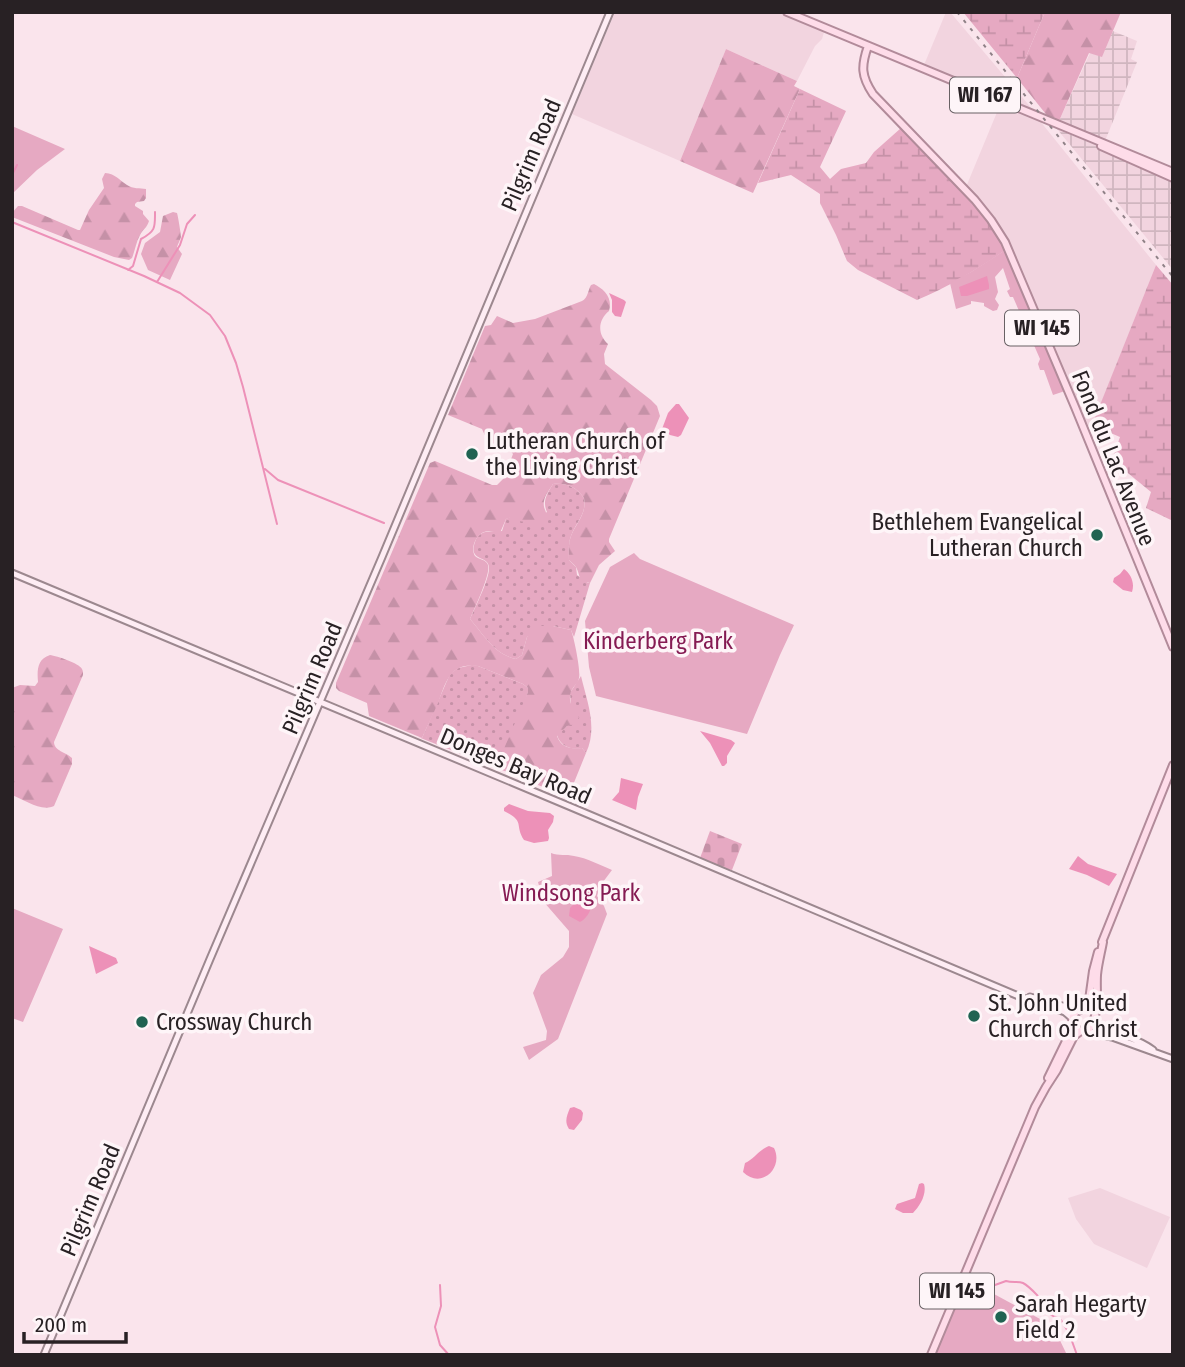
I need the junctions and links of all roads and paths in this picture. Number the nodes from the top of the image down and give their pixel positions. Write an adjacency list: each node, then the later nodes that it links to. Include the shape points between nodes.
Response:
1 (787, 12): 3 (main road)
2 (609, 13): 9 (street, Pilgrim Road)
3 (867, 46): 4 (main road, WI 167); 8 (main road, Fond du Lac Avenue / WI 145, via 863,75 873,94 975,200 1005,242)
4 (1052, 122): 5 (main road, WI 167); 6 (main road, WI 167)
5 (1173, 172)
6 (1173, 178)
7 (12, 573): 9 (street, Donges Bay Road)
8 (1173, 647)
9 (320, 703): 12 (street, Donges Bay Road); 20 (street, Pilgrim Road)
10 (1173, 765): 11 (main road, WI 145)
11 (1103, 942): 13 (main road, WI 145, via 1095,960 1089,1000); 14 (main road, WI 145)
12 (1007, 990): 13 (street, Donges Bay Road); 15 (street, Donges Bay Road, via 1065,1012)
13 (1080, 1010): 14 (main road, via 1090,1012); 15 (main road, WI 145)
14 (1093, 1019): 16 (main road, WI 145); 17 (street, via 1106,1029 1145,1043)
15 (1072, 1021): 16 (main road); 19 (main road, WI 145)
16 (1083, 1030): 17 (street); 19 (main road, WI 145, via 1074,1036)
17 (1158, 1054): 18 (street)
18 (1173, 1059)
19 (1046, 1087): 21 (main road, WI 145)
20 (44, 1355)
21 (930, 1355)

